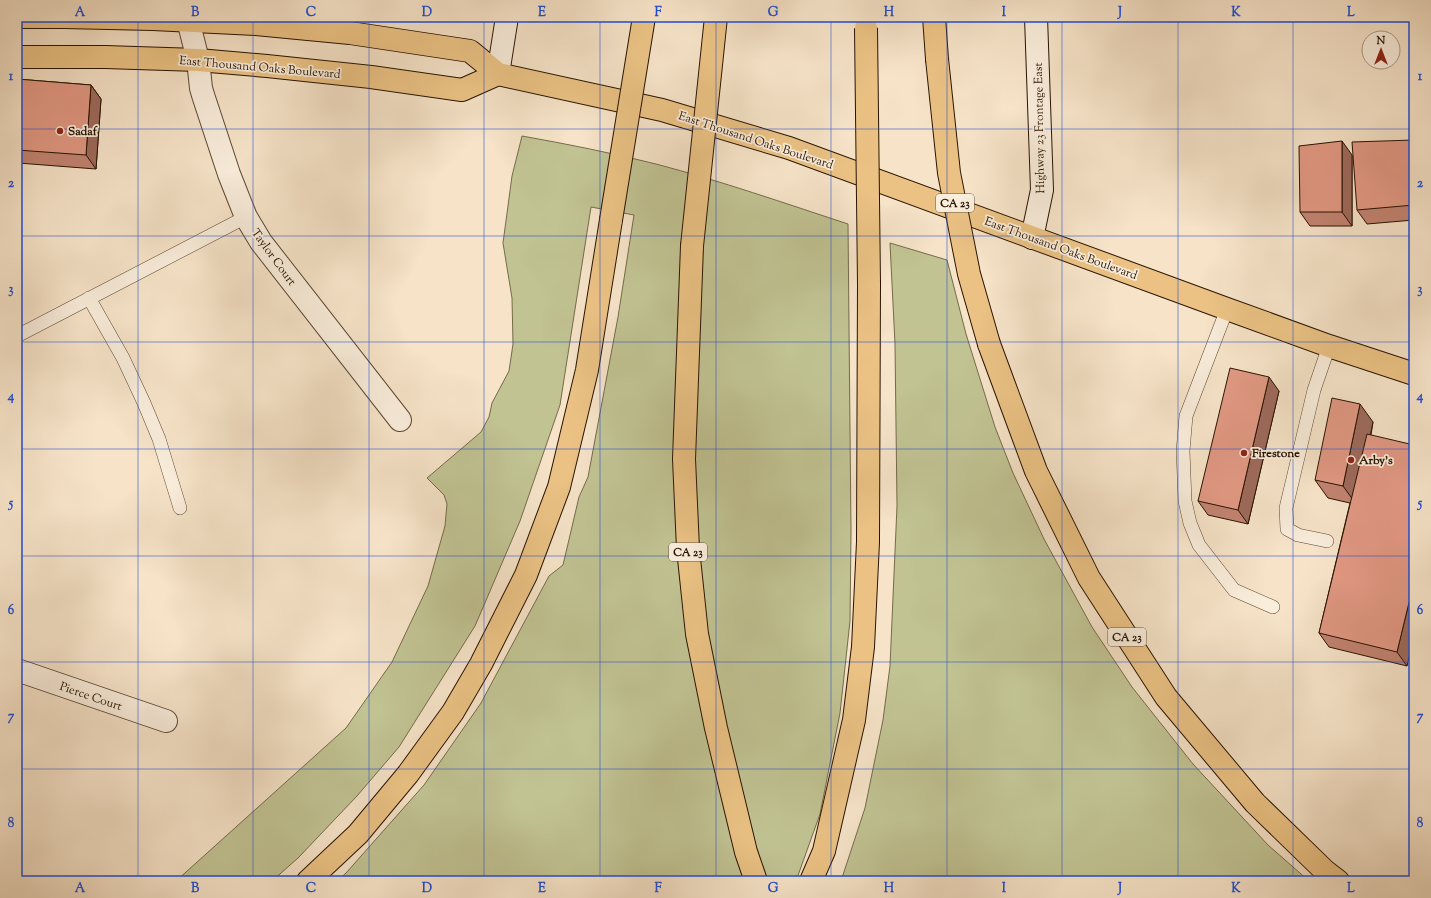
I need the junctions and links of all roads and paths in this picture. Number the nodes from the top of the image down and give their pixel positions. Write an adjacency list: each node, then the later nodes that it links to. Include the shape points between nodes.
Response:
1 (17, 17): 2 (main road, East Thousand Oaks Boulevard)
2 (63, 17): 8 (main road, East Thousand Oaks Boulevard)
3 (507, 17): 12 (street)
4 (644, 17): 26 (main road, bridge, via 587,370 559,487 526,575 482,664 453,712 408,774 358,834)
5 (716, 17): 27 (main road, CA 23, bridge, via 692,246 684,459 688,549 698,641 716,728 746,852)
6 (934, 17): 29 (main road, CA 23, bridge, via 949,173 969,274 989,344 1036,471 1089,578 1166,697 1256,803)
7 (1036, 17): 14 (street, Highway 23 Frontage East, via 1042,190)
8 (188, 20): 11 (street, Taylor Court); 12 (main road, East Thousand Oaks Boulevard, via 350,33 470,51)
9 (866, 22): 28 (main road, bridge, via 868,542 863,646 854,720 824,851)
10 (17, 58): 11 (main road, East Thousand Oaks Boulevard)
11 (198, 60): 12 (main road, East Thousand Oaks Boulevard, via 315,71 462,90); 13 (street, Taylor Court, via 201,88)
12 (498, 74): 14 (main road, East Thousand Oaks Boulevard, via 662,110 782,146)
13 (246, 217): 15 (lane); 20 (street, Taylor Court, via 261,242)
14 (1032, 238): 16 (main road, East Thousand Oaks Boulevard)
15 (89, 298): 17 (lane); 21 (lane, via 123,358 160,439)
16 (1226, 309): 18 (main road, East Thousand Oaks Boulevard); 23 (lane, via 1186,416 1183,452 1185,501 1199,545 1234,590)
17 (17, 336)
18 (1329, 346): 19 (main road, East Thousand Oaks Boulevard); 22 (lane, via 1314,390 1286,508 1287,529 1298,535)
19 (1414, 374)
20 (400, 420)
21 (180, 508)
22 (1327, 541)
23 (1273, 607)
24 (17, 670): 25 (street, Pierce Court)
25 (166, 722)
26 (308, 881)
27 (756, 881)
28 (811, 881)
29 (1338, 881)

